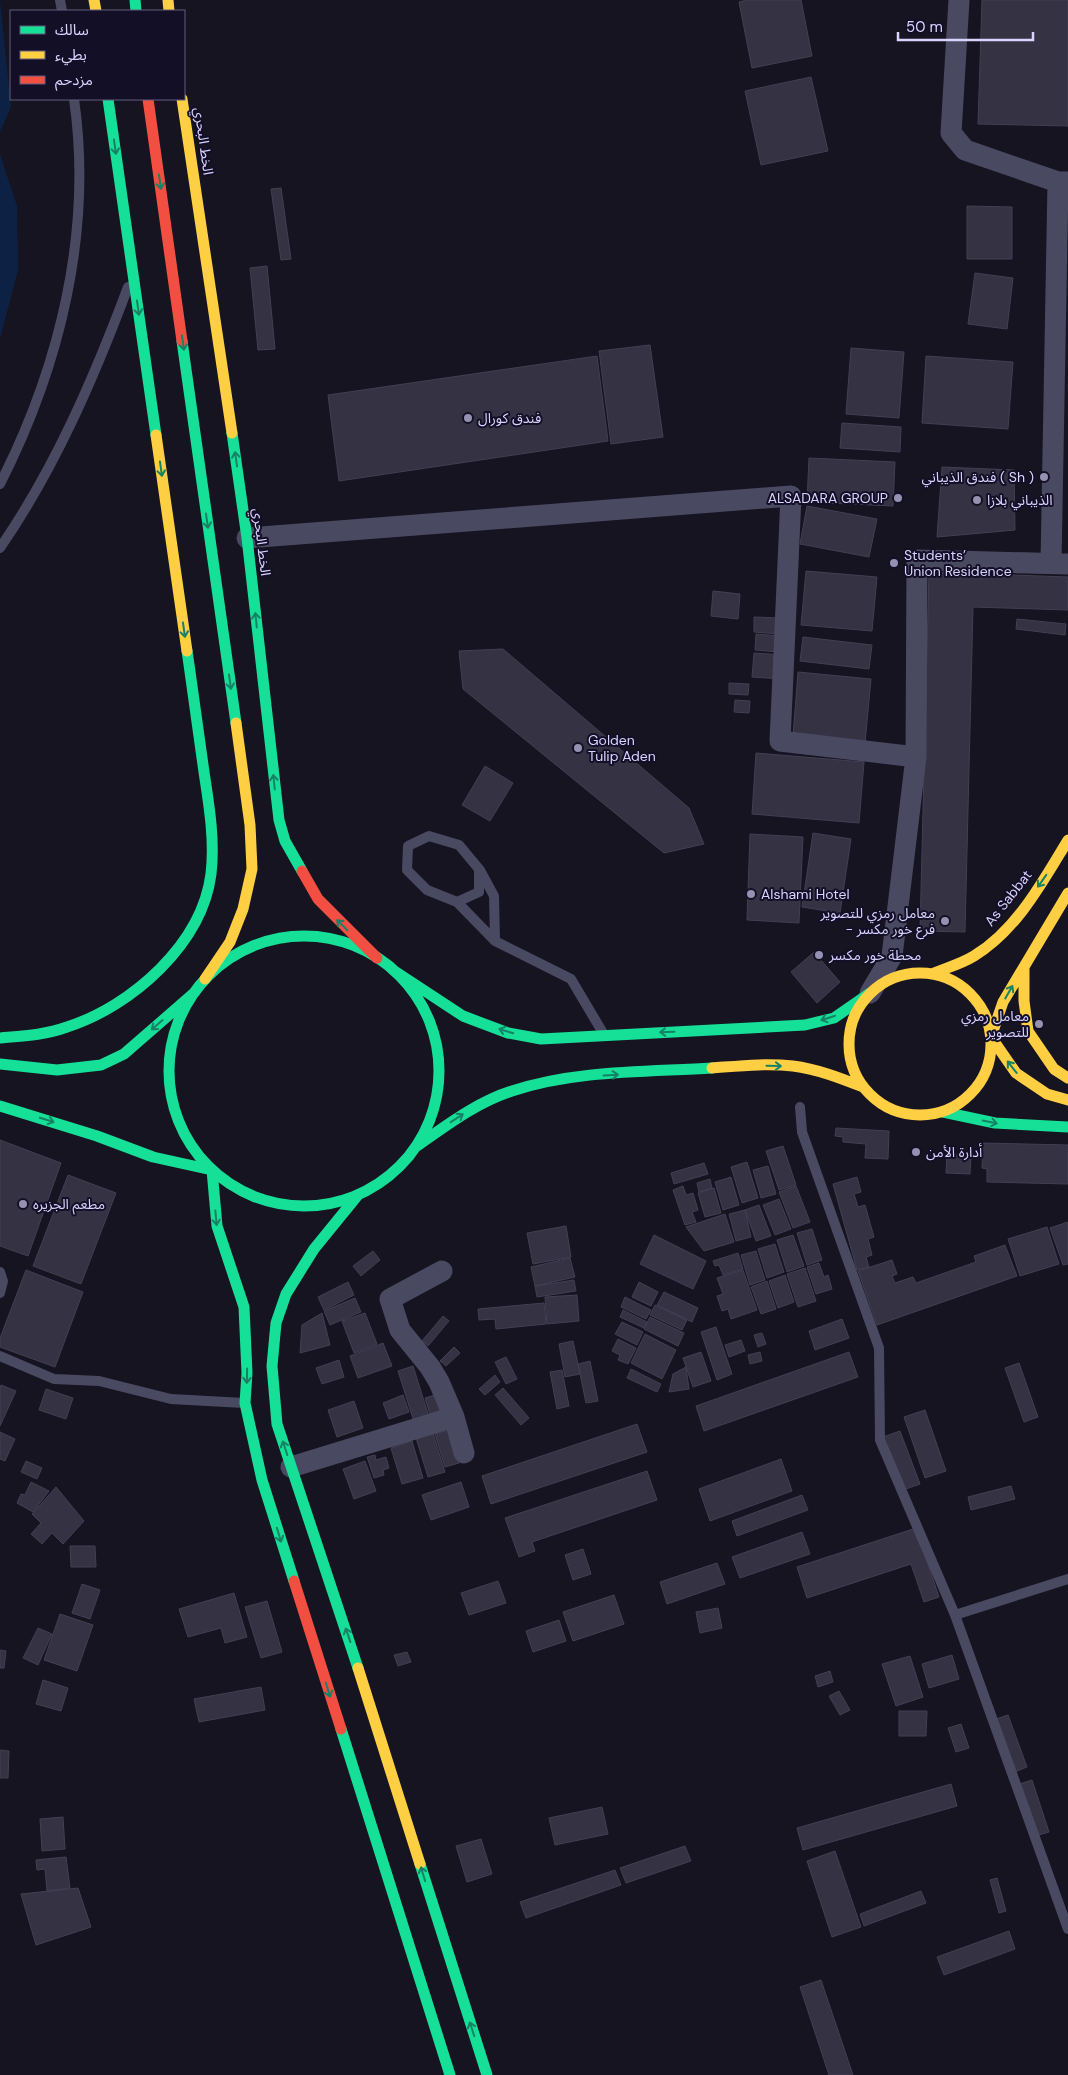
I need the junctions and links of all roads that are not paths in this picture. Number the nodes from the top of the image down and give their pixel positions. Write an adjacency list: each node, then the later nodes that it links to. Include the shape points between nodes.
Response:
1 (959, 0): 6 (street, via 951,133 965,150)
2 (74, 100): 8 (lane, via 78,203 66,301 36,405)
3 (108, 100): 7 (main road, one-way to 7)
4 (148, 100): 22 (main road, one-way to 22, via 250,824 252,869 243,909 230,942)
5 (182, 100): 9 (main road, الخط البحري, one-way to 5)
6 (1063, 182): 11 (street)
7 (133, 272): 10 (lane, via 104,352 68,430 30,502); 27 (main road, one-way to 27, via 209,806 210,884 200,912 186,936 163,965 128,996 76,1025 47,1034)
8 (0, 484)
9 (247, 538): 12 (street, via 791,496 780,741); 18 (main road, الخط البحري, one-way to 9, via 318,899 285,841 279,820)
10 (0, 548)
11 (1060, 563): 12 (street, via 917,560)
12 (916, 757): 23 (street, via 892,956)
13 (1068, 840): 21 (main road, As Sabbat, one-way to 21, via 1006,930 975,955)
14 (479, 869): 16 (lane, via 479,892); 16 (lane, via 459,845 429,836 408,846 407,870 428,890); 17 (lane, via 494,896)
15 (1068, 893): 19 (main road)
16 (457, 902): 17 (lane)
17 (495, 941): 25 (lane, via 571,979)
18 (378, 958): 20 (main road); 22 (main road, via 325,938 287,937 234,956)
19 (1024, 965): 26 (main road, one-way to 19, via 1003,1002); 29 (main road, via 1028,1031 1054,1070)
20 (393, 970): 25 (main road, one-way to 20, via 541,1039 508,1033 464,1016); 36 (main road, via 418,999 434,1034 438,1053 438,1092 427,1129)
21 (932, 974): 23 (main road, via 892,978); 26 (main road, via 956,983 976,1000)
22 (205, 979): 24 (main road)
23 (870, 993): 25 (main road, one-way to 25, via 834,1018 805,1025); 30 (main road, via 853,1017 849,1032 850,1061)
24 (194, 994): 28 (main road, one-way to 28, via 124,1054 101,1065 57,1070); 37 (main road, via 176,1028 170,1056 170,1085 179,1122 199,1156)
25 (604, 1034)
26 (991, 1037): 31 (main road, one-way to 26, via 1047,1094 1016,1072); 34 (main road, via 988,1064 976,1088)
27 (0, 1038)
28 (0, 1064)
29 (1068, 1078)
30 (863, 1087): 34 (main road, via 885,1106 899,1112 913,1115); 36 (main road, one-way to 30, via 471,1109 511,1091 560,1078 750,1065 793,1066 833,1075)
31 (1068, 1100)
32 (0, 1106): 37 (main road, one-way to 37, via 153,1156)
33 (800, 1107): 48 (lane, via 802,1132 879,1348 880,1440)
34 (943, 1112): 35 (main road, one-way to 35, via 996,1123)
35 (1068, 1127)
36 (417, 1146): 38 (main road, via 392,1175)
37 (212, 1170): 38 (main road, via 245,1192 282,1204 321,1205); 43 (main road, one-way to 43, via 217,1226 244,1307)
38 (358, 1195): 46 (main road, one-way to 38, via 278,1424 273,1387 273,1350 280,1310 290,1286)
39 (442, 1271): 44 (street, via 390,1300 400,1330 430,1367)
40 (0, 1272): 41 (lane, via 3,1281)
41 (0, 1293)
42 (0, 1356): 43 (lane, via 54,1379 99,1381 171,1399)
43 (245, 1403): 50 (main road, one-way to 50, via 262,1480 417,1958)
44 (454, 1417): 45 (street); 46 (street)
45 (464, 1453)
46 (291, 1467): 51 (main road, one-way to 46, via 442,1952 368,1697)
47 (1068, 1579): 48 (lane)
48 (956, 1615): 49 (lane)
49 (1068, 1929)
50 (450, 2075)
51 (487, 2075)

